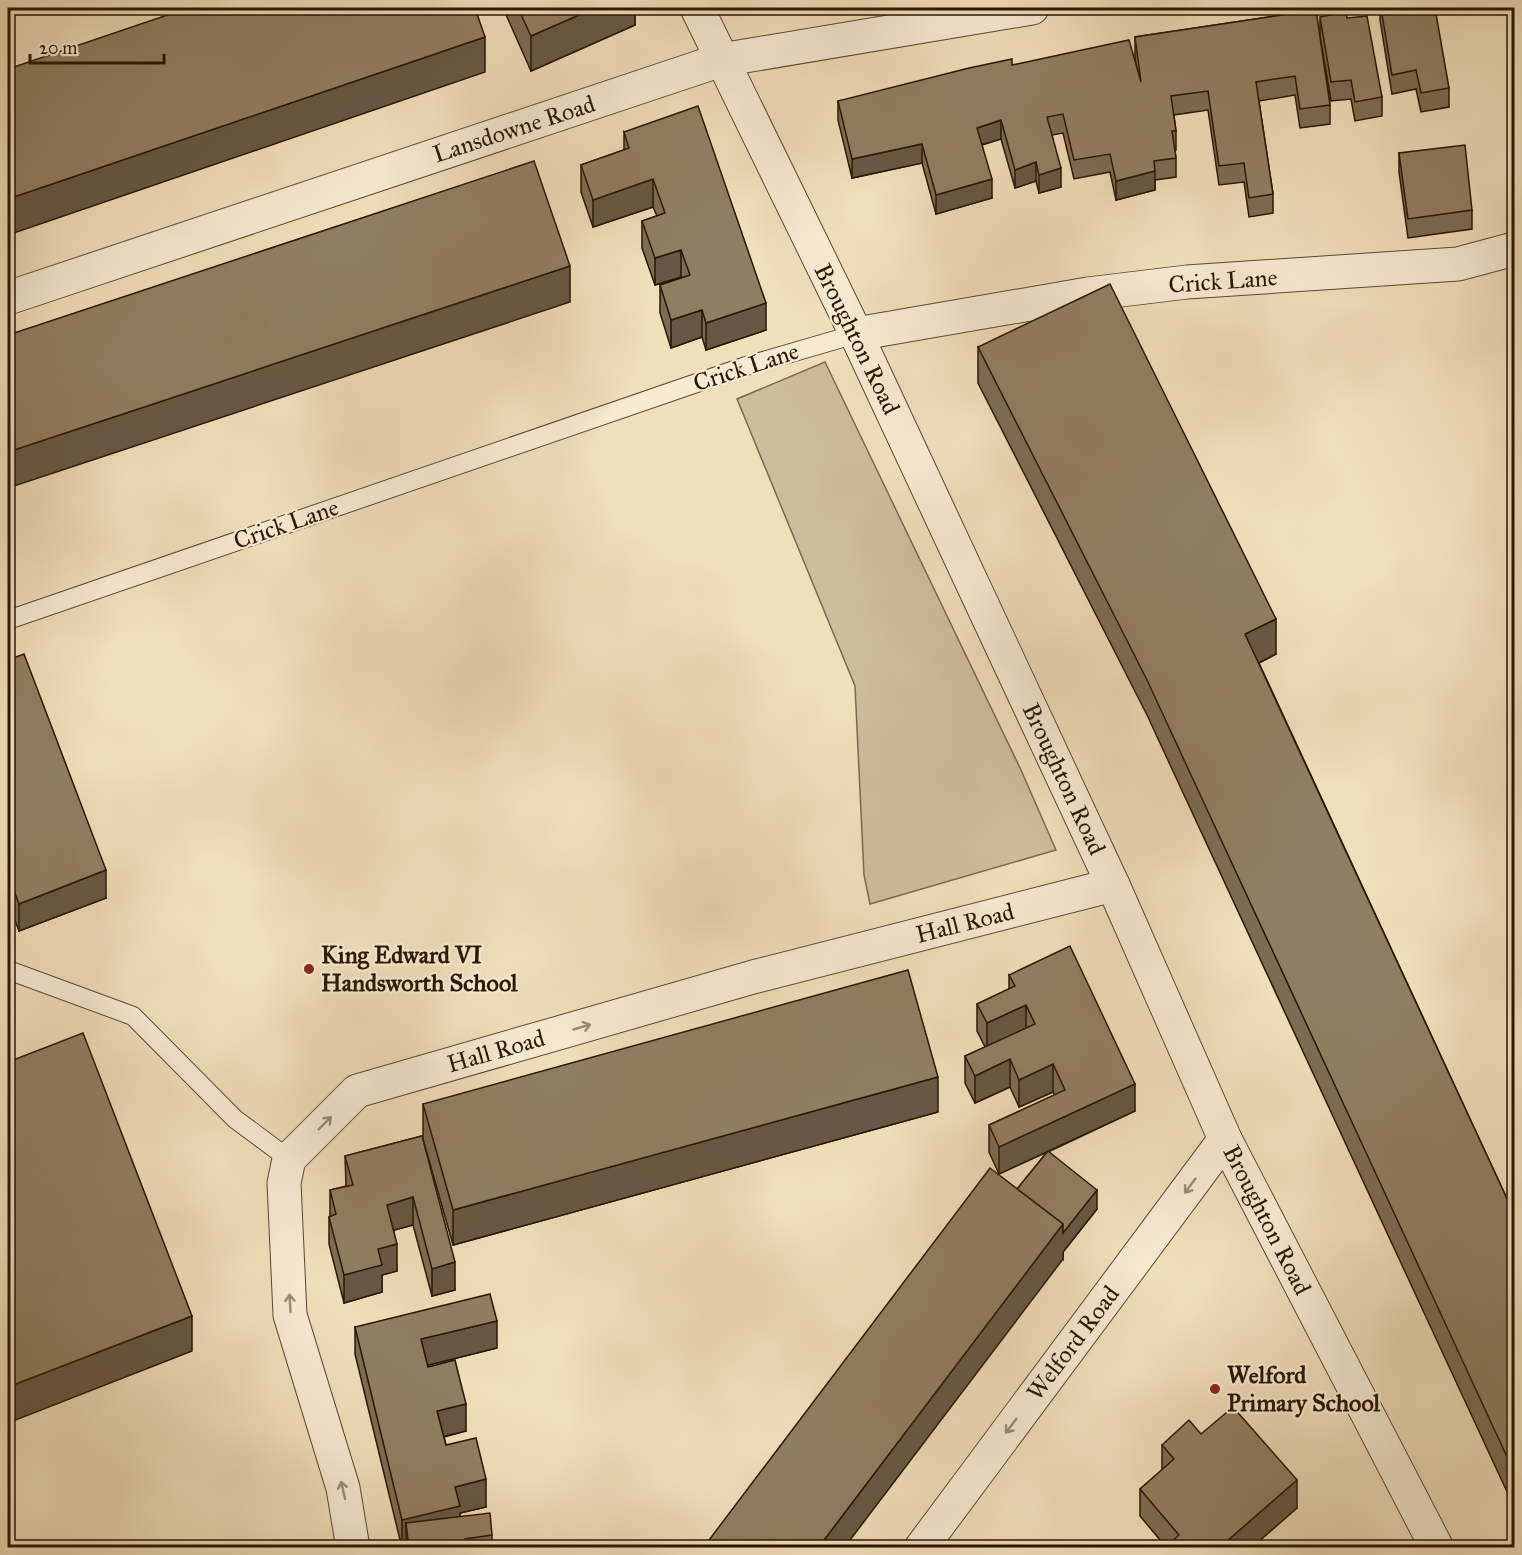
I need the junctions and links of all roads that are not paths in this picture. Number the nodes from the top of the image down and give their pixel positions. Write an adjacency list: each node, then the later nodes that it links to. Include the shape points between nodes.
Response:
1 (697, 8): 3 (street, Broughton Road)
2 (1032, 8): 3 (street, Lansdowne Road)
3 (721, 60): 5 (street, Lansdowne Road); 6 (street, Broughton Road)
4 (1515, 249): 6 (street, Crick Lane, via 1458,264 1187,282 1110,291)
5 (8, 298)
6 (856, 334): 7 (lane, Crick Lane, via 735,369); 8 (street, Broughton Road)
7 (8, 620)
8 (1113, 885): 10 (street, Broughton Road); 11 (street, Hall Road, one-way to 8, via 357,1091 753,977)
9 (8, 970): 11 (lane, via 133,1016 235,1119)
10 (1225, 1139): 13 (street, Welford Road, one-way to 13); 14 (street, Broughton Road)
11 (289, 1159): 12 (street, one-way to 11, via 343,1488 290,1315 284,1183)
12 (353, 1548)
13 (921, 1548)
14 (1437, 1548)

